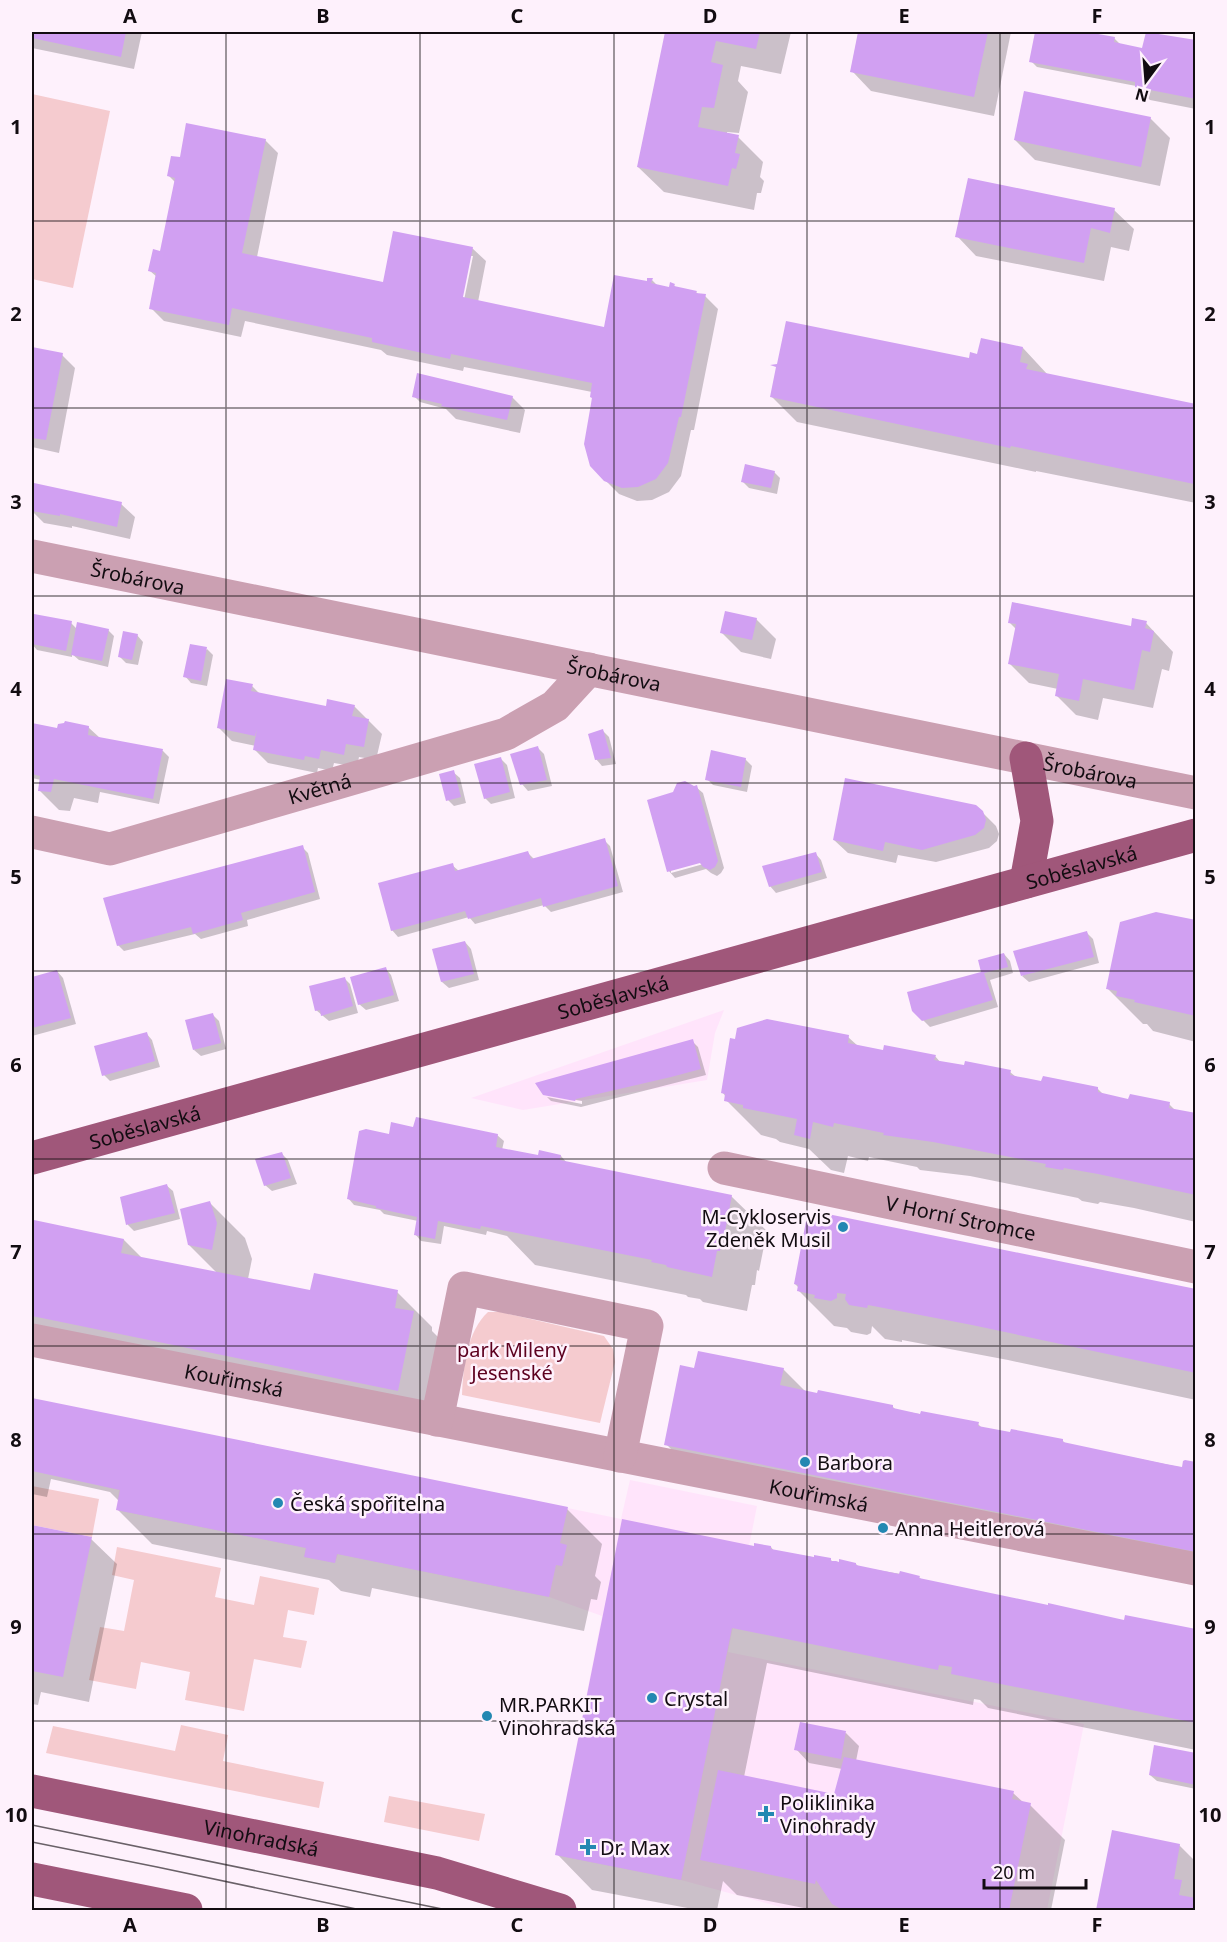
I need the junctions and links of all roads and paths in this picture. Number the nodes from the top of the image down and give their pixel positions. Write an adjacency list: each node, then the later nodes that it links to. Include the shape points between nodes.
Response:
1 (32, 556): 2 (street, Šrobárova)
2 (589, 669): 3 (street, Šrobárova); 5 (street, Květná, via 555,706 495,738 110,849)
3 (1026, 759): 4 (street, Šrobárova); 7 (main road, via 1037,821)
4 (1196, 793)
5 (32, 832)
6 (1196, 835): 7 (main road, Soběslavská)
7 (1026, 882): 8 (main road, Soběslavská)
8 (32, 1158)
9 (724, 1168): 10 (street, V Horní Stromce)
10 (1196, 1267)
11 (32, 1340): 12 (street, Kouřimská)
12 (437, 1420): 13 (street, Kouřimská); 13 (street, via 464,1288 647,1326)
13 (620, 1456): 14 (street, Kouřimská)
14 (1196, 1569)
15 (32, 1791): 17 (main road, Vinohradská, via 437,1873)
16 (32, 1879): 18 (main road)
17 (490, 1900): 19 (main road, Vinohradská)
18 (186, 1911)
19 (560, 1911)

